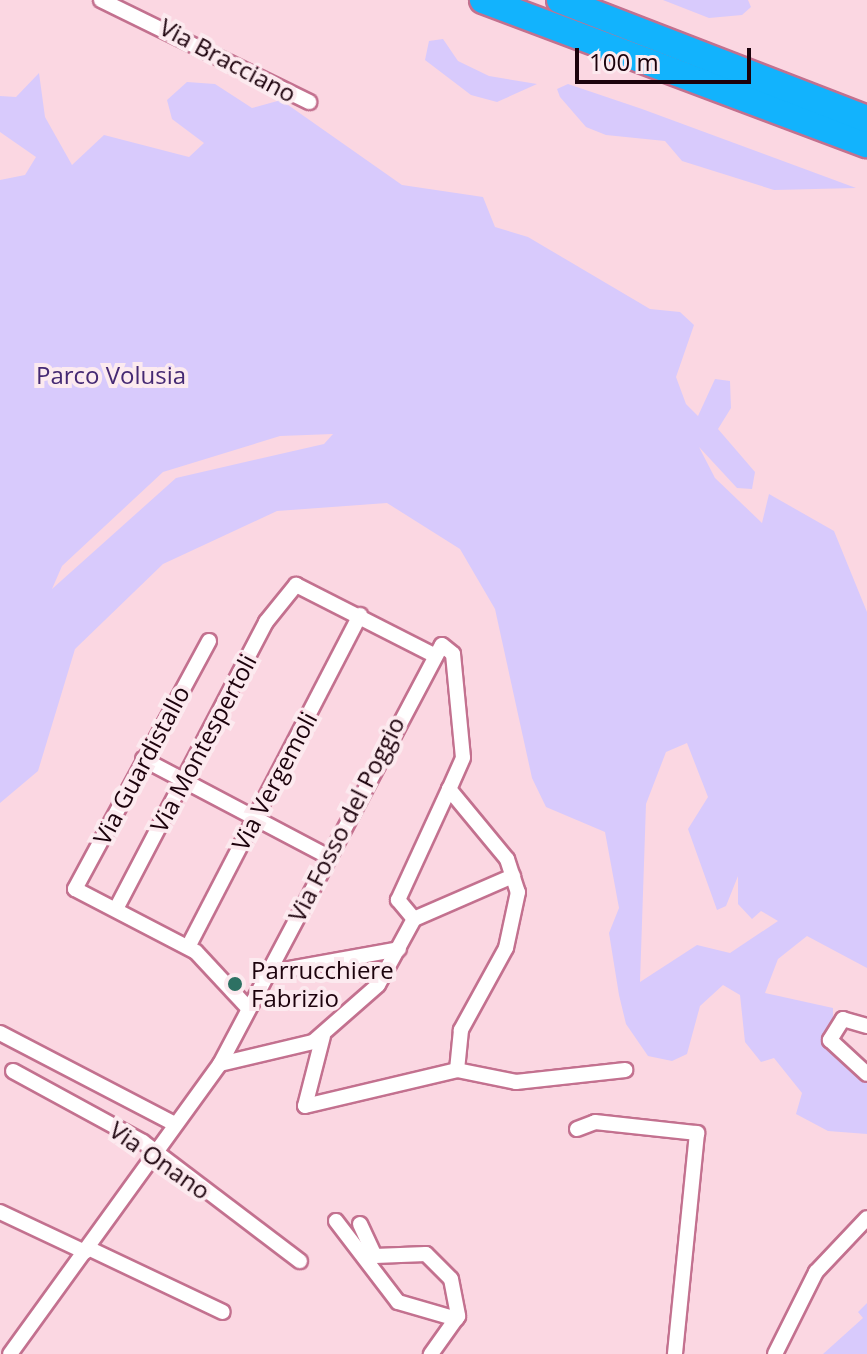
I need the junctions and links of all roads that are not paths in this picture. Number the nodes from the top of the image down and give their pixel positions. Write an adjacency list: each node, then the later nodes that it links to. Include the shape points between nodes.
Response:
1 (101, 0): 4 (street, Via Bracciano)
2 (483, 0): 6 (highway)
3 (560, 0): 5 (highway)
4 (309, 102)
5 (867, 119)
6 (867, 144)
7 (360, 615): 9 (street); 11 (street, Via Montespertoli, via 298,584 266,622); 13 (street, Via Vergemoli)
8 (209, 641): 10 (street, Via Guardistallo)
9 (432, 654): 12 (street, via 448,646 463,758); 14 (street, Via Fosso del Poggio)
10 (143, 759): 11 (street); 16 (street, Via Guardistallo, via 75,889)
11 (183, 780): 13 (street); 16 (street, Via Montespertoli)
12 (449, 789): 15 (street); 17 (street, via 398,900)
13 (254, 818): 14 (street); 18 (street, Via Vergemoli)
14 (325, 855): 20 (street, Via Fosso del Poggio)
15 (513, 876): 17 (street); 26 (street, via 518,896 507,945 472,1002)
16 (116, 909): 18 (street)
17 (414, 919): 19 (street)
18 (188, 947): 21 (street)
19 (399, 949): 20 (street); 24 (street, via 375,989)
20 (267, 973): 21 (street, Via Fosso del Poggio)
21 (248, 1008): 25 (street, Via Fosso del Poggio)
22 (867, 1026): 29 (street, via 841,1020 830,1042)
23 (0, 1033): 30 (street)
24 (323, 1036): 25 (street); 26 (street, via 305,1106)
25 (220, 1064): 30 (street, Via Fosso del Poggio)
26 (457, 1070): 27 (street, via 516,1082)
27 (625, 1070)
28 (13, 1071): 32 (street, Via Onano)
29 (867, 1074)
30 (175, 1124): 32 (street, Via Fosso del Poggio)
31 (577, 1129): 43 (street, via 595,1122 697,1133)
32 (155, 1153): 37 (street, Via Fosso del Poggio); 38 (street, Via Onano)
33 (0, 1212): 37 (street)
34 (867, 1218): 44 (street, via 816,1272)
35 (336, 1221): 40 (street, via 398,1302)
36 (360, 1224): 40 (street, via 375,1256 426,1254 439,1261 457,1293)
37 (87, 1250): 39 (street); 41 (street, Via Fosso del Poggio)
38 (300, 1261)
39 (223, 1312)
40 (457, 1319): 42 (street)
41 (10, 1354)
42 (431, 1354)
43 (675, 1354)
44 (775, 1354)

